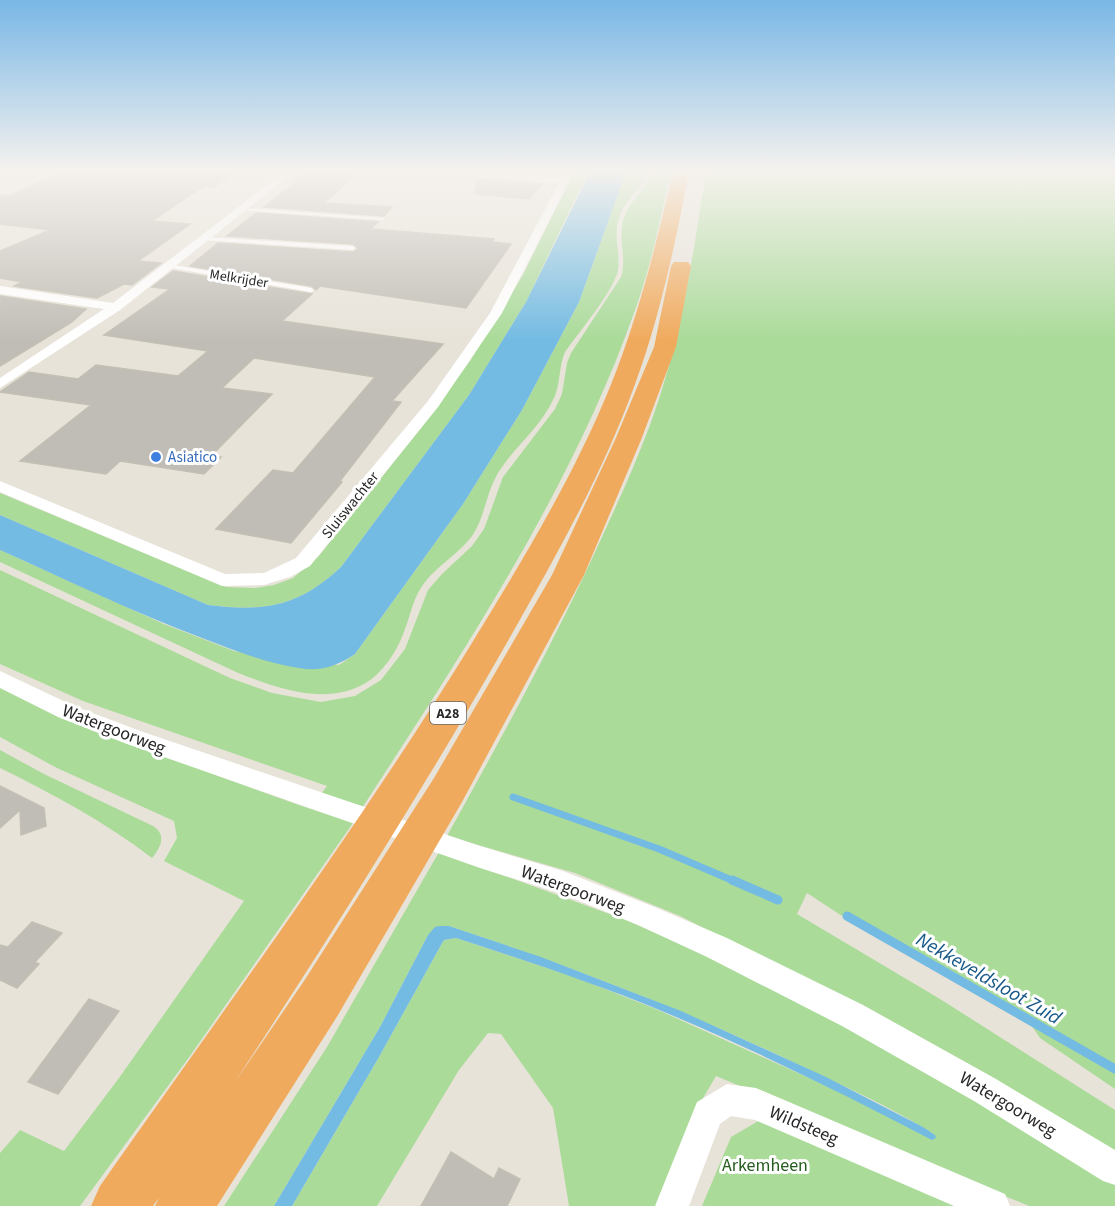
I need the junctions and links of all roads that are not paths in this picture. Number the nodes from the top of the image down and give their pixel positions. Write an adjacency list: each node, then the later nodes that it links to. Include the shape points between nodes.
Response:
1 (217, 228): 5 (street)
2 (540, 228): 12 (street, Sluiswachter, via 496,313 433,404 303,562 291,571 268,580 222,580)
3 (669, 228): 15 (highway, A28, via 660,273 634,353 596,444 536,564 413,771)
4 (688, 228): 16 (highway, A28, via 665,347 568,574 442,800 321,998)
5 (203, 239): 6 (lane); 7 (street)
6 (352, 248)
7 (167, 266): 9 (lane, Melkrijder); 10 (street)
8 (0, 290): 10 (street)
9 (311, 290)
10 (116, 307): 11 (street)
11 (0, 384)
12 (0, 486)
13 (0, 679): 14 (street, Watergoorweg, via 108,728 574,887 732,953 899,1039)
14 (1115, 1169)
15 (120, 1206)
16 (184, 1206)
17 (672, 1206): 18 (street, Wildsteeg, via 708,1113 727,1100 740,1100)
18 (993, 1206)

